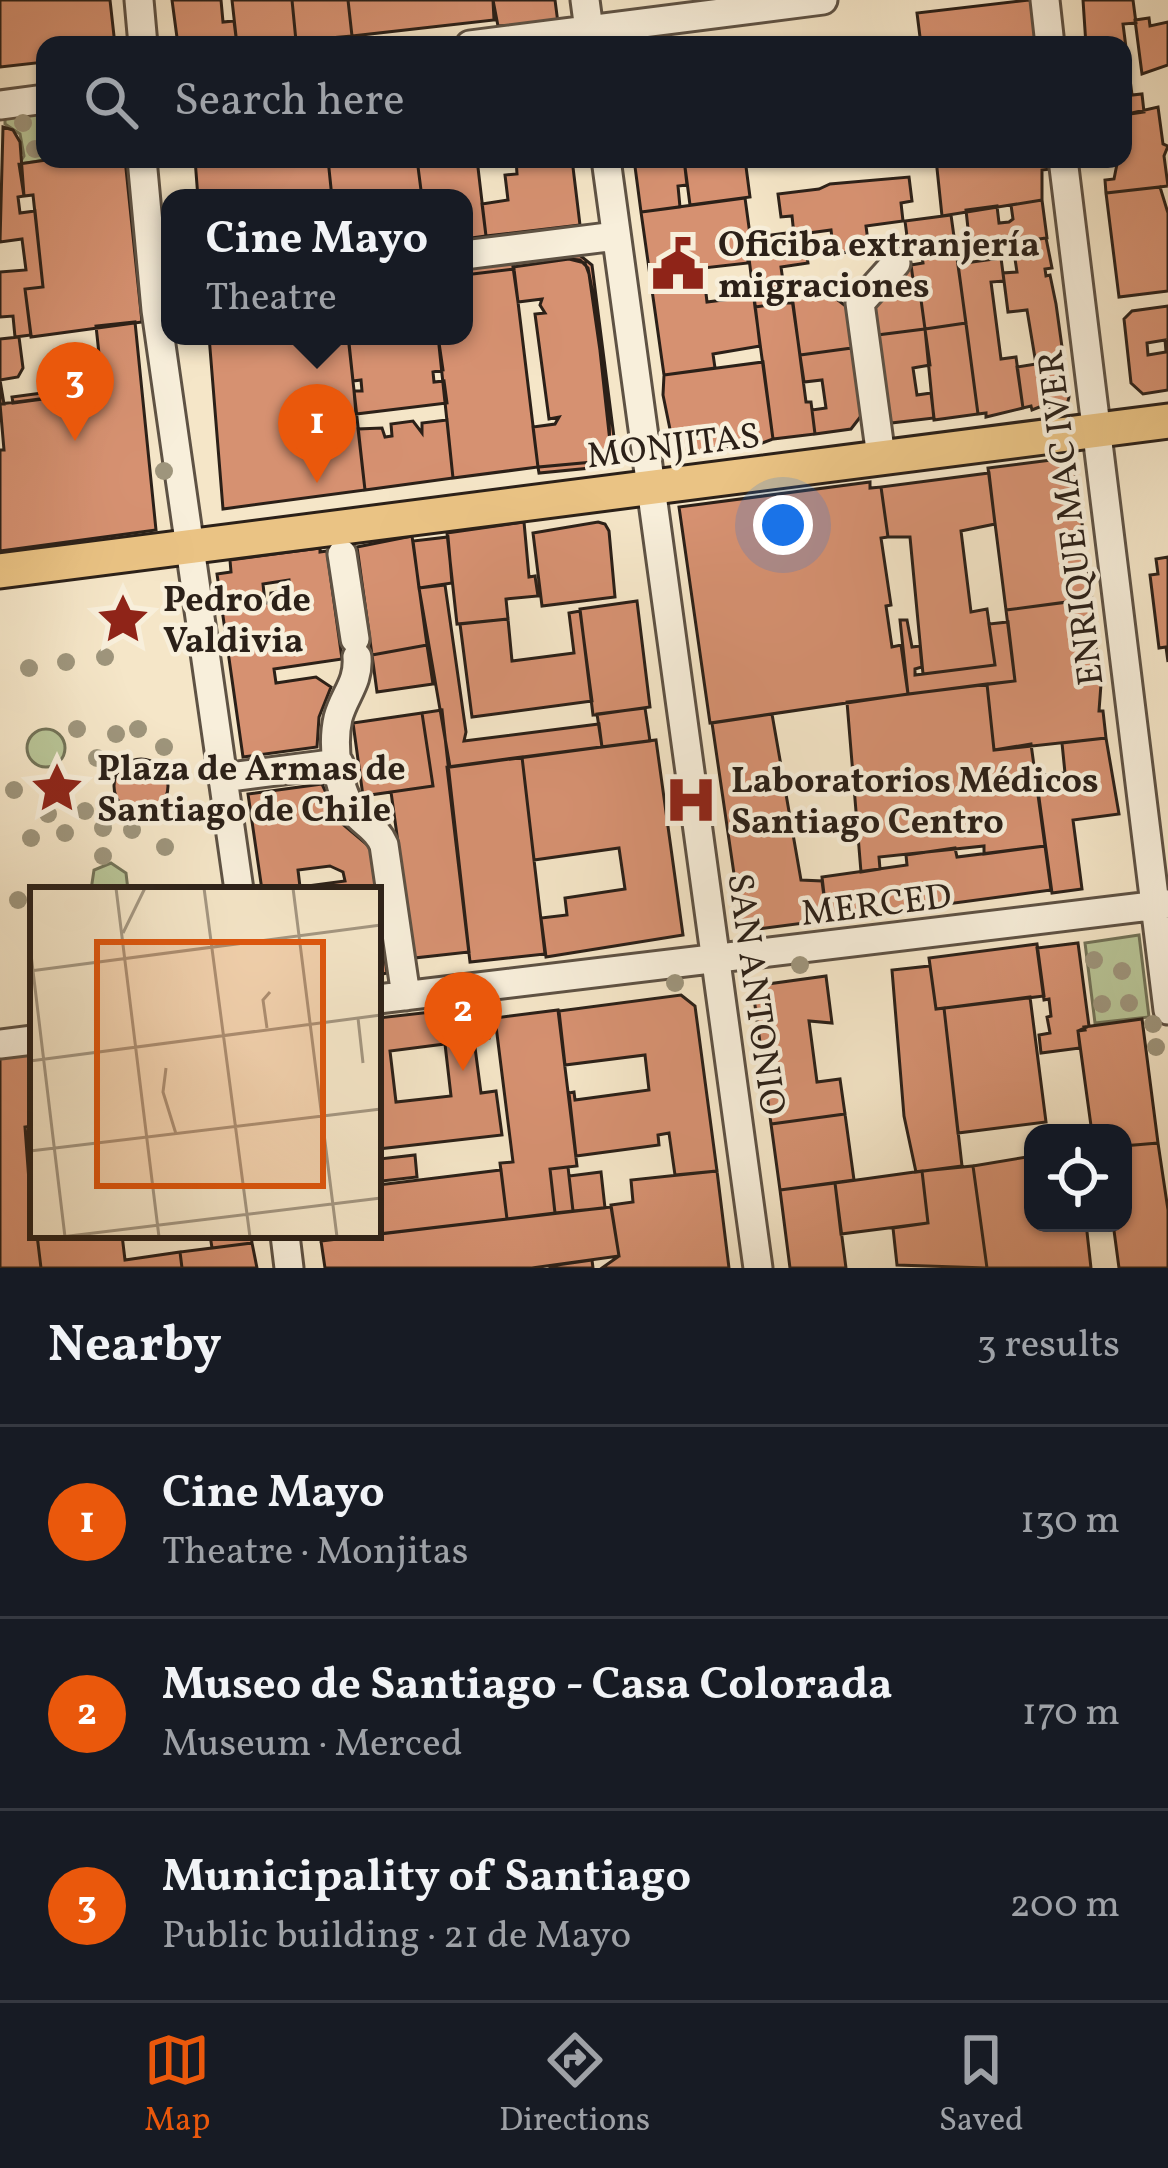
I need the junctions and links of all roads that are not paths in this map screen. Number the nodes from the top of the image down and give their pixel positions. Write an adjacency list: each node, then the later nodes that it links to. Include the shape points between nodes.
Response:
1 (139, 0): 5 (street)
2 (585, 0): 6 (street)
3 (823, 0): 7 (street)
4 (1045, 0): 8 (street)
5 (142, 36)
6 (590, 36)
7 (602, 36)
8 (1049, 36)
9 (36, 100): 10 (street)
10 (0, 105)
11 (143, 168): 22 (street)
12 (607, 168): 14 (street, SAN ANTONIO)
13 (1064, 168): 18 (street, ENRIQUE MAC IVER)
14 (616, 236): 15 (street); 20 (street, SAN ANTONIO)
15 (473, 254)
16 (896, 263): 19 (street, via 860,303)
17 (1168, 421): 18 (main road, MONJITAS)
18 (1094, 431): 19 (main road, MONJITAS); 27 (street, ENRIQUE MAC IVER)
19 (881, 457): 20 (main road, MONJITAS)
20 (649, 486): 21 (main road, MONJITAS); 28 (street, SAN ANTONIO)
21 (341, 543): 22 (main road, MONJITAS); 24 (street, via 358,675 337,723)
22 (188, 544): 23 (main road, MONJITAS); 25 (street)
23 (0, 571)
24 (339, 763): 25 (street); 29 (street, via 354,812 384,845)
25 (222, 778): 26 (street)
26 (239, 887)
27 (1161, 904): 28 (street, MERCED); 30 (street, ENRIQUE MAC IVER)
28 (718, 958): 29 (street, MERCED); 35 (street, SAN ANTONIO)
29 (392, 998)
30 (1168, 1010)
31 (30, 1040): 32 (street)
32 (0, 1044)
33 (284, 1238): 34 (street)
34 (289, 1268)
35 (758, 1268)

